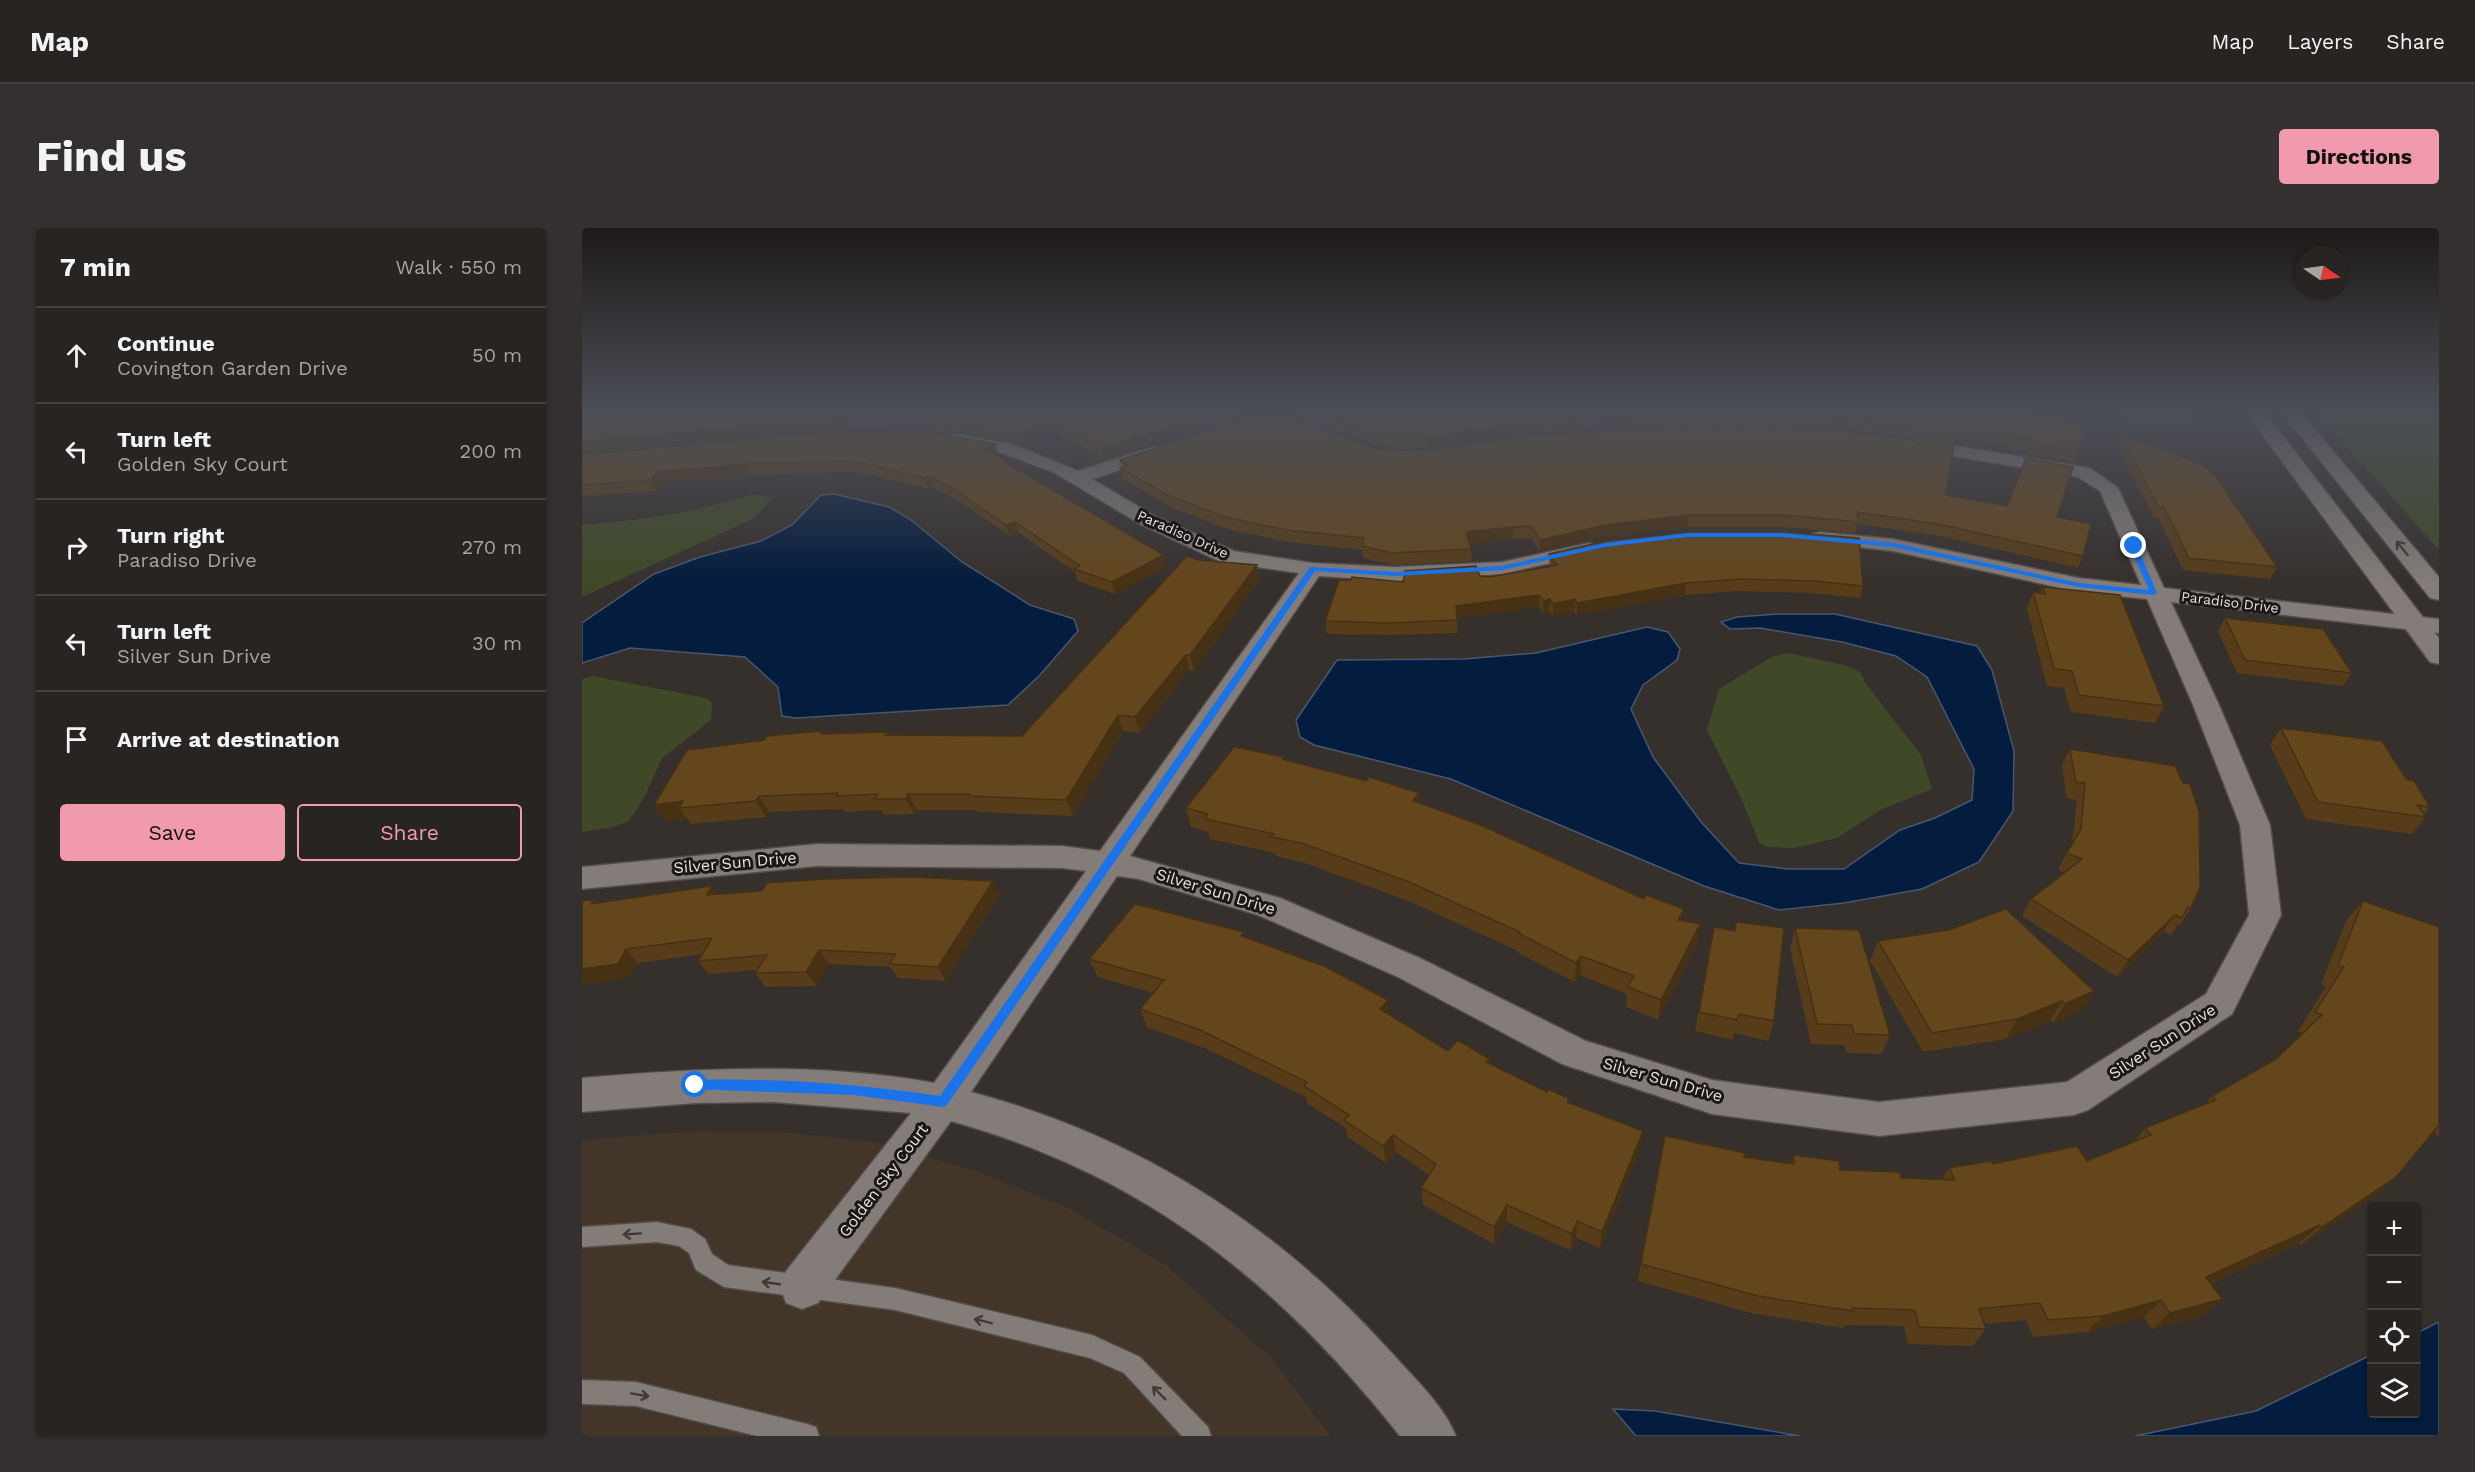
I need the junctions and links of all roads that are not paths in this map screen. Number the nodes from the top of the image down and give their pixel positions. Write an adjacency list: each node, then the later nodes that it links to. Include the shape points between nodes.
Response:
1 (1064, 470): 6 (street, Paradiso Drive)
2 (1099, 470): 6 (street)
3 (2073, 470): 10 (street, Silver Sun Drive, via 2083,472 2108,488)
4 (2302, 470): 12 (main road)
5 (2338, 470): 11 (main road, one-way to 5)
6 (1076, 478): 9 (street, Paradiso Drive, via 1149,521 1229,557)
7 (1804, 537): 10 (street, Paradiso Drive, via 1893,545 2079,585)
8 (1605, 545): 9 (street, Paradiso Drive, via 1502,568 1395,574)
9 (1313, 568): 14 (street, Golden Sky Court)
10 (2153, 593): 12 (street, Paradiso Drive); 14 (street, Silver Sun Drive, via 2206,705 2255,825 2265,915 2219,1004 2074,1098 1879,1119 1712,1096 1575,1053 1410,968 1269,906 1140,868)
11 (2439, 593)
12 (2427, 625): 13 (main road)
13 (2439, 656)
14 (1107, 863): 15 (street, Silver Sun Drive, via 1062,857 817,855); 17 (street, Golden Sky Court)
15 (582, 878)
16 (582, 1095): 17 (street, via 695,1085 760,1084 854,1089)
17 (943, 1101): 19 (street, Golden Sky Court); 23 (street, via 1026,1126 1096,1155 1183,1203 1244,1244 1297,1288 1377,1369)
18 (582, 1237): 19 (lane, one-way to 18, via 724,1276 704,1262 697,1246 683,1236 657,1232)
19 (802, 1287): 22 (lane, one-way to 19, via 1132,1365 1092,1347 895,1299)
20 (582, 1392): 21 (lane, one-way to 21, via 636,1394)
21 (807, 1436)
22 (1199, 1436)
23 (1431, 1436)

